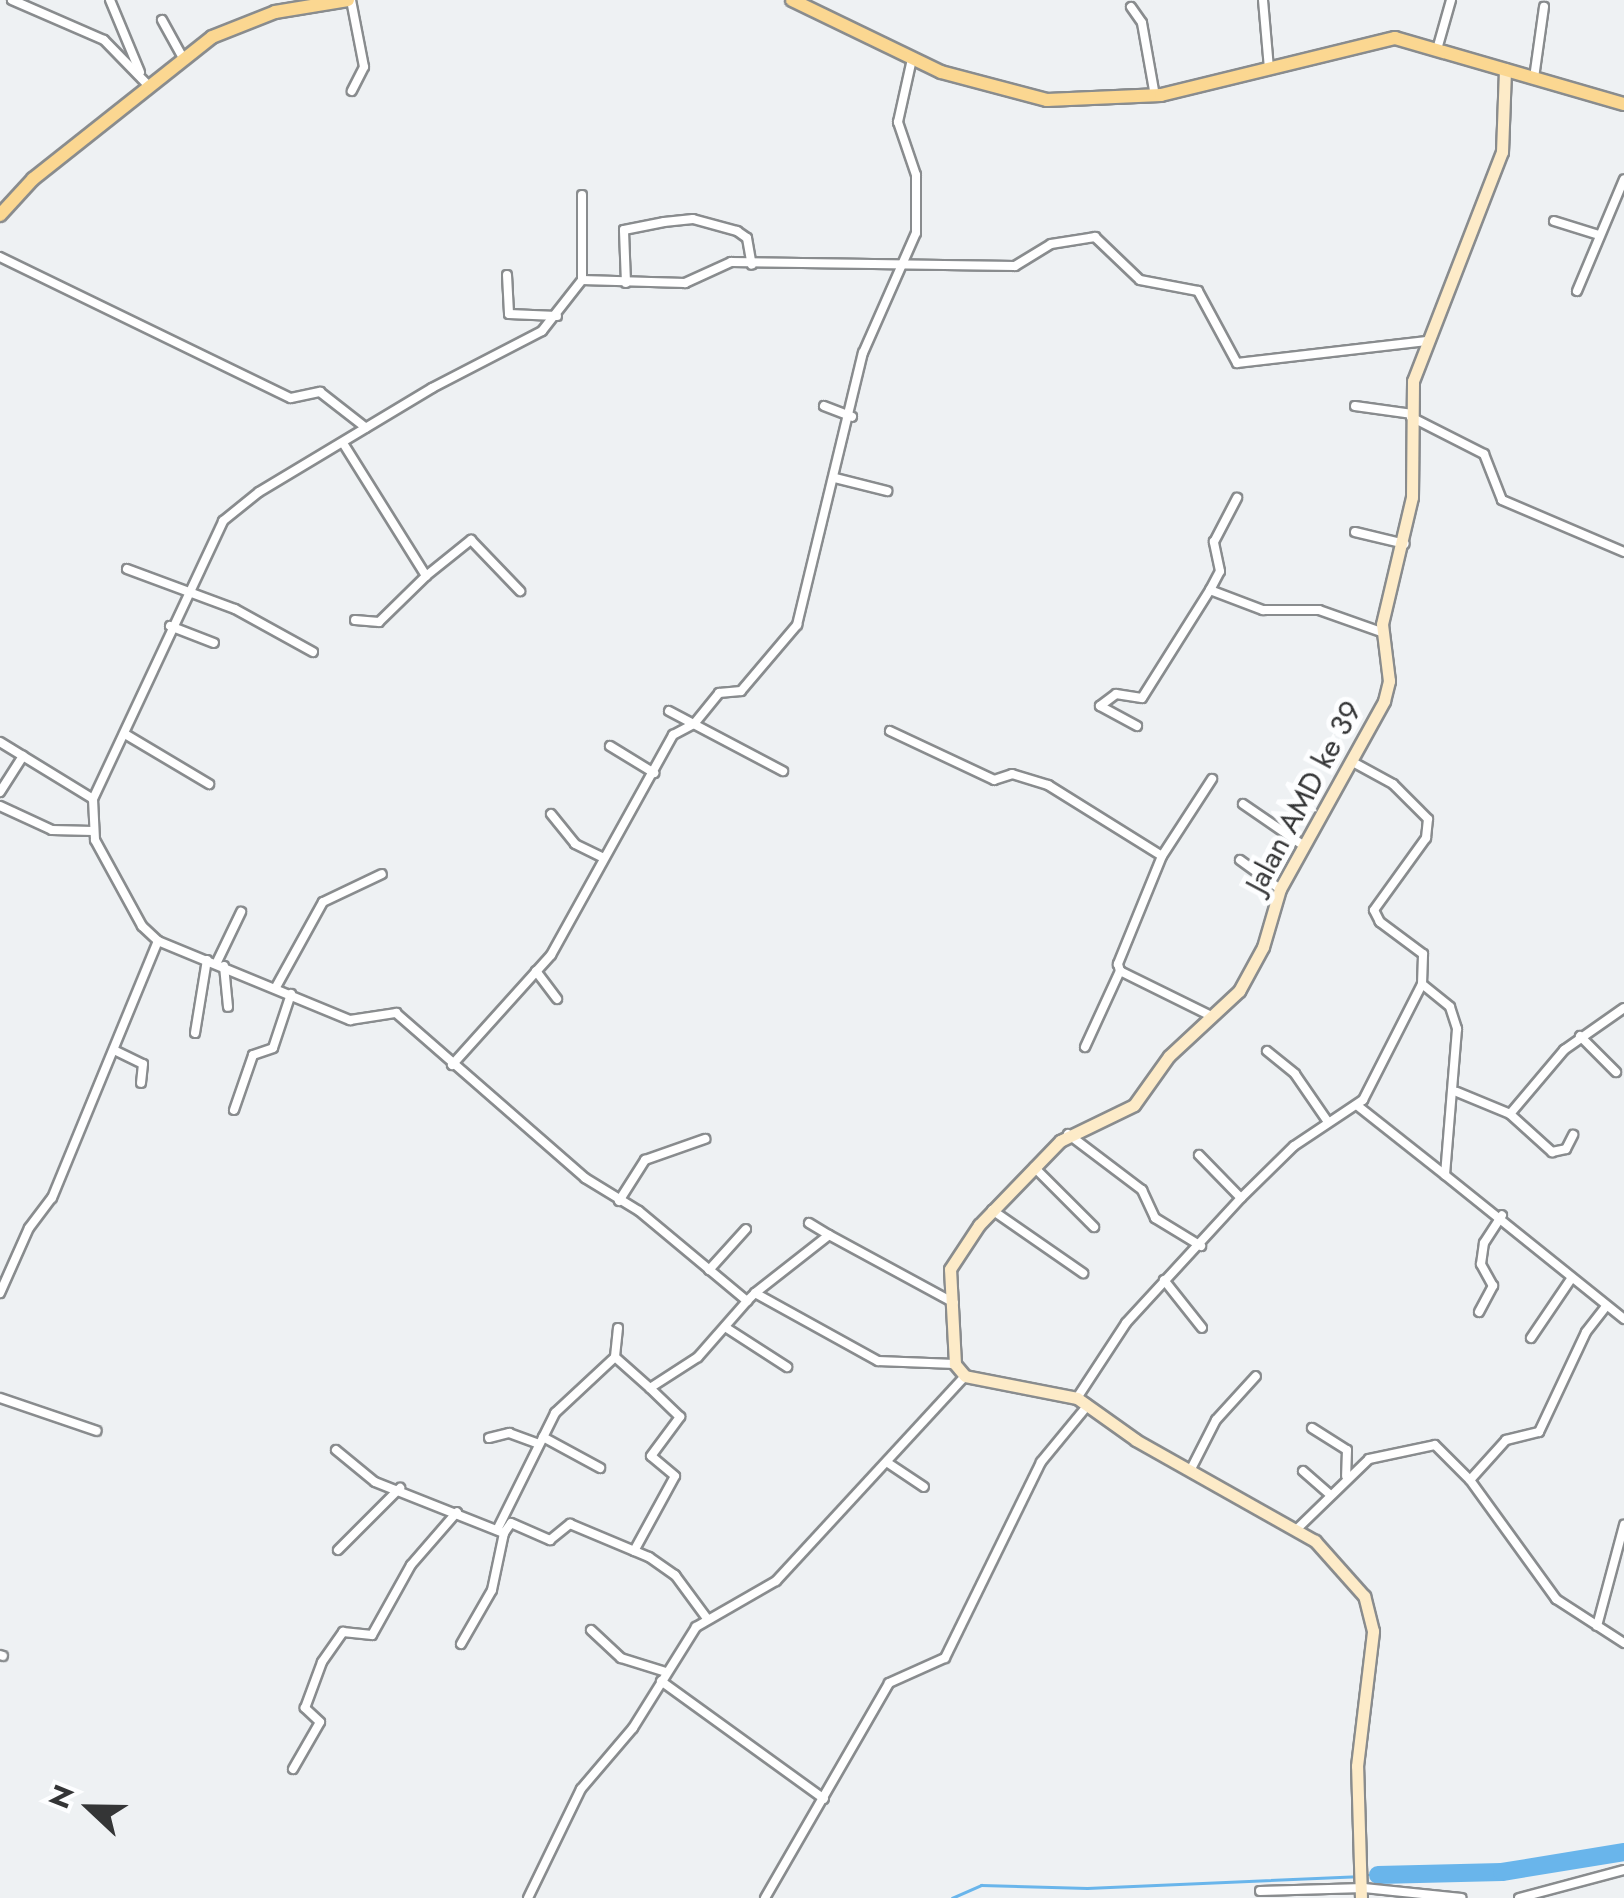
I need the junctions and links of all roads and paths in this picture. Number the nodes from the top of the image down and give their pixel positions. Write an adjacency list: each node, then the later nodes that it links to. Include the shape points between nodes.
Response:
1 (12, 0): 17 (street, via 104,40)
2 (110, 0): 17 (street)
3 (350, 0): 13 (main road, via 251,19); 19 (street, via 364,66)
4 (792, 0): 10 (main road)
5 (826, 0): 10 (street)
6 (1263, 0): 15 (street)
7 (1451, 0): 12 (street)
8 (1544, 6): 18 (street)
9 (1132, 7): 20 (street, via 1142,22)
10 (820, 14): 14 (main road)
11 (162, 20): 13 (street)
12 (1438, 46): 15 (main road, via 1368,40); 16 (main road)
13 (183, 58): 17 (main road)
14 (912, 59): 20 (main road, via 970,82 1047,100); 28 (street, via 898,122 916,175 918,220)
15 (1269, 68): 20 (main road)
16 (1505, 70): 18 (main road); 35 (street, Jalan AMD ke 39, via 1502,152)
17 (144, 78): 24 (main road)
18 (1534, 78): 21 (main road)
19 (352, 91)
20 (1155, 96)
21 (1624, 104)
22 (1624, 179): 26 (street)
23 (582, 195): 31 (street)
24 (0, 215)
25 (1554, 220): 26 (street)
26 (1599, 235): 33 (street)
27 (0, 257): 40 (street, via 291,398 320,392)
28 (906, 261): 29 (street); 35 (street, via 1015,266 1051,244 1095,237 1140,280 1198,292 1237,363); 39 (street, via 865,346)
29 (752, 265): 32 (street, via 727,262 684,283); 32 (street, via 746,238 737,231 693,219 664,222 624,230)
30 (508, 275): 34 (street, via 509,314)
31 (582, 280): 32 (street); 34 (street)
32 (626, 284)
33 (1577, 291)
34 (556, 316): 40 (street)
35 (1427, 341): 38 (street, Jalan AMD ke 39, via 1413,381)
36 (824, 406): 39 (street)
37 (1355, 406): 38 (street)
38 (1412, 416): 46 (street, Jalan AMD ke 39); 47 (street, via 1484,454 1502,500)
39 (852, 417): 42 (street)
40 (366, 428): 41 (street)
41 (343, 442): 49 (street); 51 (street, via 258,492 224,522)
42 (835, 478): 43 (street); 59 (street, via 794,631 741,691 719,693)
43 (887, 491)
44 (1237, 498): 50 (street, via 1214,542 1220,571)
45 (1354, 532): 46 (street)
46 (1405, 544): 55 (street, Jalan AMD ke 39)
47 (1624, 552)
48 (127, 569): 51 (street)
49 (426, 576): 52 (street, via 473,540); 53 (street, via 379,622)
50 (1210, 590): 55 (street, via 1263,610 1319,610); 60 (street, via 1142,698 1116,694 1100,706)
51 (186, 591): 54 (street); 57 (street)
52 (520, 591)
53 (355, 620)
54 (170, 626): 56 (street); 62 (street)
55 (1384, 633): 66 (street, Jalan AMD ke 39, via 1387,692)
56 (214, 643)
57 (314, 652)
58 (669, 711): 59 (street)
59 (694, 724): 67 (street); 68 (street, via 676,732)
60 (1136, 726)
61 (890, 730): 78 (street, via 994,780 1015,775 1048,784)
62 (125, 734): 70 (street); 72 (street)
63 (0, 742): 65 (street)
64 (610, 746): 68 (street)
65 (23, 756): 71 (street); 72 (street)
66 (1351, 761): 77 (street, Jalan AMD ke 39); 88 (street, via 1393,784 1428,820 1426,838 1374,910 1423,954)
67 (783, 771)
68 (654, 772): 79 (street)
69 (1212, 779): 78 (street)
70 (209, 784)
71 (0, 792)
72 (92, 799): 76 (street)
73 (1243, 804): 77 (street)
74 (0, 806): 76 (street, via 52,830)
75 (550, 814): 79 (street, via 575,844)
76 (92, 831): 84 (street, via 142,926)
77 (1304, 846): 82 (street, Jalan AMD ke 39)
78 (1162, 856): 86 (street, via 1118,955)
79 (602, 857): 87 (street)
80 (1240, 860): 82 (street)
81 (382, 874): 89 (street, via 323,902)
82 (1280, 888): 94 (street, Jalan AMD ke 39, via 1252,972)
83 (241, 912): 85 (street)
84 (158, 941): 85 (street); 98 (street)
85 (216, 963): 89 (street); 92 (street); 95 (street)
86 (1120, 971): 94 (street); 97 (street)
87 (536, 972): 91 (street); 100 (street)
88 (1422, 984): 103 (street, via 1455,1014); 104 (street)
89 (276, 987): 90 (street)
90 (291, 994): 100 (street, via 350,1020 392,1011); 105 (street, via 273,1048 254,1055)
91 (557, 999)
92 (228, 1008)
93 (1624, 1008): 96 (street)
94 (1211, 1016): 108 (street, Jalan AMD ke 39, via 1134,1105)
95 (195, 1034)
96 (1580, 1036): 101 (street); 106 (street)
97 (1086, 1048)
98 (114, 1050): 102 (street, via 143,1064); 127 (street, via 52,1198 29,1228)
99 (1267, 1050): 107 (street, via 1294,1074)
100 (452, 1065): 115 (street)
101 (1616, 1072)
102 (141, 1082)
103 (1457, 1092): 106 (street); 113 (street)
104 (1358, 1106): 107 (street); 113 (street)
105 (234, 1110)
106 (1510, 1114): 109 (street, via 1552,1152 1566,1148)
107 (1328, 1122): 114 (street)
108 (1068, 1134): 112 (street, Jalan AMD ke 39); 122 (street, via 1142,1190 1154,1218)
109 (1573, 1135)
110 (705, 1139): 115 (street, via 646,1160)
111 (1199, 1155): 114 (street)
112 (1034, 1167): 116 (street, Jalan AMD ke 39); 119 (street)
113 (1445, 1175): 117 (street)
114 (1241, 1198): 122 (street)
115 (619, 1201): 123 (street)
116 (992, 1210): 124 (street); 130 (street, Jalan AMD ke 39, via 951,1263)
117 (1502, 1214): 125 (street); 133 (street, via 1484,1242 1481,1264 1493,1286)
118 (809, 1224): 121 (street)
119 (1094, 1227)
120 (746, 1229): 123 (street)
121 (829, 1235): 128 (street); 130 (street)
122 (1200, 1246): 126 (street)
123 (709, 1270): 129 (street)
124 (1083, 1273)
125 (1570, 1279): 132 (street); 138 (street)
126 (1164, 1280): 137 (street); 146 (street, via 1108,1348)
127 (0, 1293)
128 (755, 1294): 129 (street); 140 (street, via 868,1358)
129 (747, 1300): 135 (street)
130 (954, 1304): 140 (street, Jalan AMD ke 39)
131 (1624, 1304): 132 (street)
132 (1610, 1309): 134 (street); 157 (street, via 1586,1332 1539,1432 1506,1440)
133 (1479, 1312)
134 (1624, 1319)
135 (725, 1327): 141 (street); 144 (street, via 690,1363)
136 (618, 1328): 139 (street)
137 (1202, 1328)
138 (1531, 1338)
139 (615, 1357): 144 (street); 150 (street, via 564,1400)
140 (955, 1364): 142 (street)
141 (787, 1367)
142 (965, 1376): 146 (street); 152 (street)
143 (1256, 1376): 154 (street, via 1216,1420)
144 (650, 1388): 166 (street, via 680,1417 651,1456 675,1476)
145 (0, 1398): 148 (street)
146 (1083, 1402): 154 (street); 174 (street, via 1041,1462 945,1658 889,1683)
147 (1312, 1428): 156 (street, via 1347,1450)
148 (97, 1431)
149 (489, 1438): 150 (street, via 509,1433)
150 (541, 1441): 153 (street); 164 (street)
151 (336, 1450): 159 (street, via 368,1478)
152 (888, 1462): 158 (street); 167 (street, via 776,1580)
153 (600, 1468)
154 (1191, 1470): 163 (street)
155 (1303, 1471): 160 (street)
156 (1346, 1476): 157 (street, via 1369,1460 1430,1444); 160 (street)
157 (1470, 1480): 168 (street, via 1556,1599)
158 (924, 1486)
159 (400, 1488): 161 (street); 165 (street)
160 (1328, 1493): 163 (street)
161 (456, 1512): 164 (street); 173 (street, via 411,1565 372,1635 362,1639 343,1632 322,1662 305,1708 320,1722)
162 (1624, 1525): 168 (street)
163 (1297, 1529): 177 (street, via 1338,1562 1370,1613 1373,1642 1357,1766)
164 (500, 1532): 166 (street, via 510,1524 550,1540 570,1524); 171 (street, via 492,1590)
165 (338, 1550)
166 (634, 1550): 167 (street, via 675,1576)
167 (706, 1617): 172 (street)
168 (1597, 1626): 170 (street)
169 (591, 1630): 172 (street, via 621,1658)
170 (1624, 1643)
171 (461, 1644)
172 (664, 1677): 174 (street); 178 (street, via 581,1789)
173 (293, 1769)
174 (824, 1799): 179 (street)
175 (1624, 1870): 181 (street)
176 (1260, 1891): 177 (street)
177 (1363, 1893): 180 (street)
178 (528, 1898)
179 (766, 1898)
180 (1461, 1898)
181 (1519, 1898)

